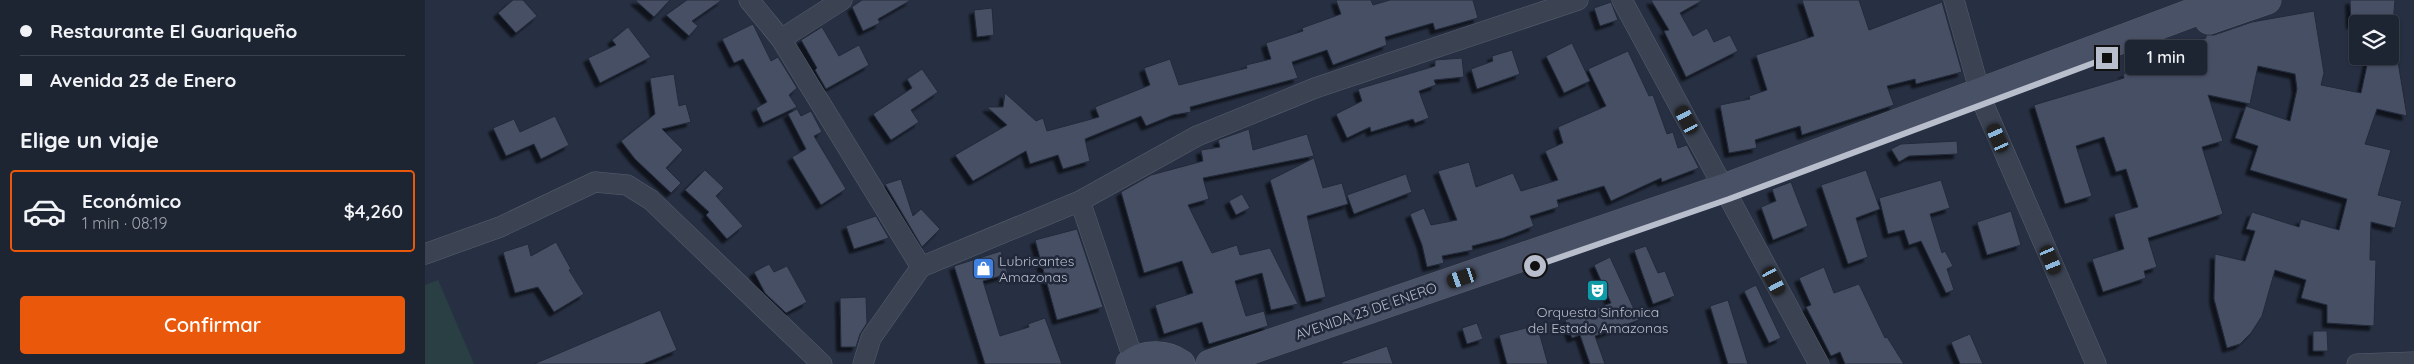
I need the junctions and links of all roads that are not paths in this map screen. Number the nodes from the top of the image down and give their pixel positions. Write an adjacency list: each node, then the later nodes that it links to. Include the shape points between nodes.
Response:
1 (749, 0): 8 (street)
2 (842, 0): 8 (street)
3 (1577, 0): 11 (street, via 1315,88 1197,136)
4 (1622, 0): 10 (street)
5 (1954, 0): 9 (street)
6 (2226, 0): 9 (main road, AVENIDA 23 DE ENERO)
7 (2267, 0): 9 (main road, AVENIDA 23 DE ENERO)
8 (781, 39): 13 (street)
9 (1982, 97): 10 (main road, AVENIDA 23 DE ENERO); 22 (street)
10 (1726, 193): 19 (main road, AVENIDA 23 DE ENERO); 20 (main road, AVENIDA 23 DE ENERO); 21 (street)
11 (1080, 202): 13 (street); 14 (street)
12 (425, 254): 16 (street, via 500,227 595,182 627,185 651,200)
13 (921, 267): 17 (street, via 871,338)
14 (1132, 362): 18 (main road, via 1148,356 1162,356)
15 (2414, 362): 23 (street)
16 (822, 364)
17 (863, 364)
18 (1181, 364)
19 (1210, 364)
20 (1263, 364)
21 (1819, 364)
22 (2096, 364)
23 (2357, 364)

